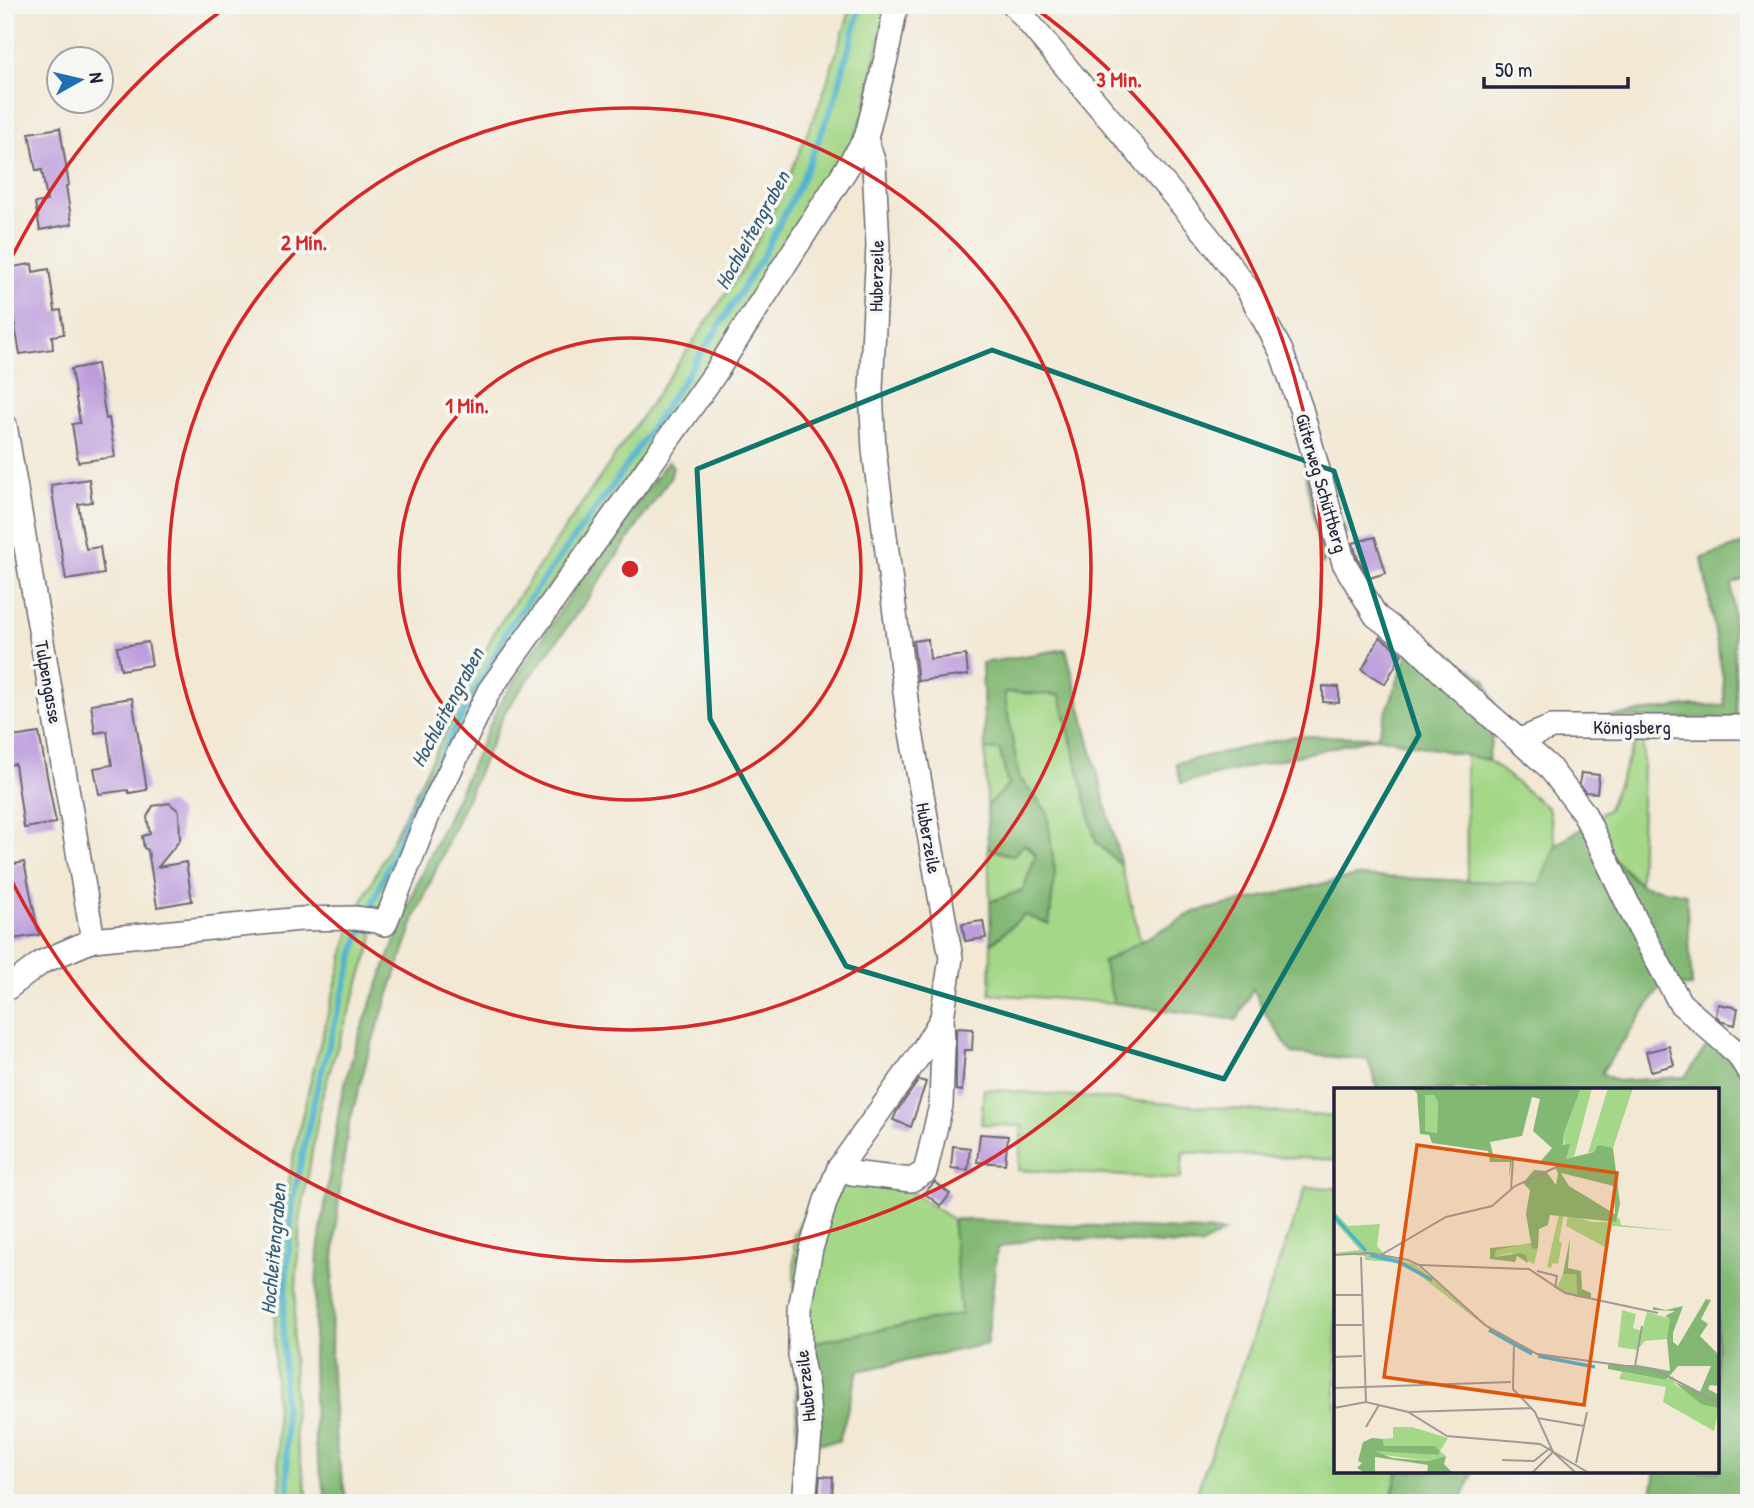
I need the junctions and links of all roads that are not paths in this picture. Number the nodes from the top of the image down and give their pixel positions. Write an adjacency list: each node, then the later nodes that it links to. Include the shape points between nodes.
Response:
1 (896, 5): 3 (street)
2 (1014, 5): 6 (street, Güterweg Schüttberg, via 1247,288 1281,351 1344,563 1376,616)
3 (866, 138): 7 (street, via 714,375 489,691 429,813 385,924 301,919); 9 (street, Huberzeile, via 874,164 878,246 871,389 874,450 908,715 951,958)
4 (5, 425): 7 (street, Tulpengasse)
5 (1746, 727): 6 (street, Königsberg, via 1552,727)
6 (1520, 740): 10 (street, Güterweg Schüttberg, via 1549,767 1584,813 1681,1003 1738,1054)
7 (93, 940): 8 (street, via 43,962)
8 (5, 990)
9 (942, 1018): 11 (street, Huberzeile); 11 (street, via 941,1104 925,1172 911,1180)
10 (1749, 1072)
11 (839, 1168): 12 (street, Huberzeile, via 811,1249 800,1309 800,1355 810,1434)
12 (804, 1503)

